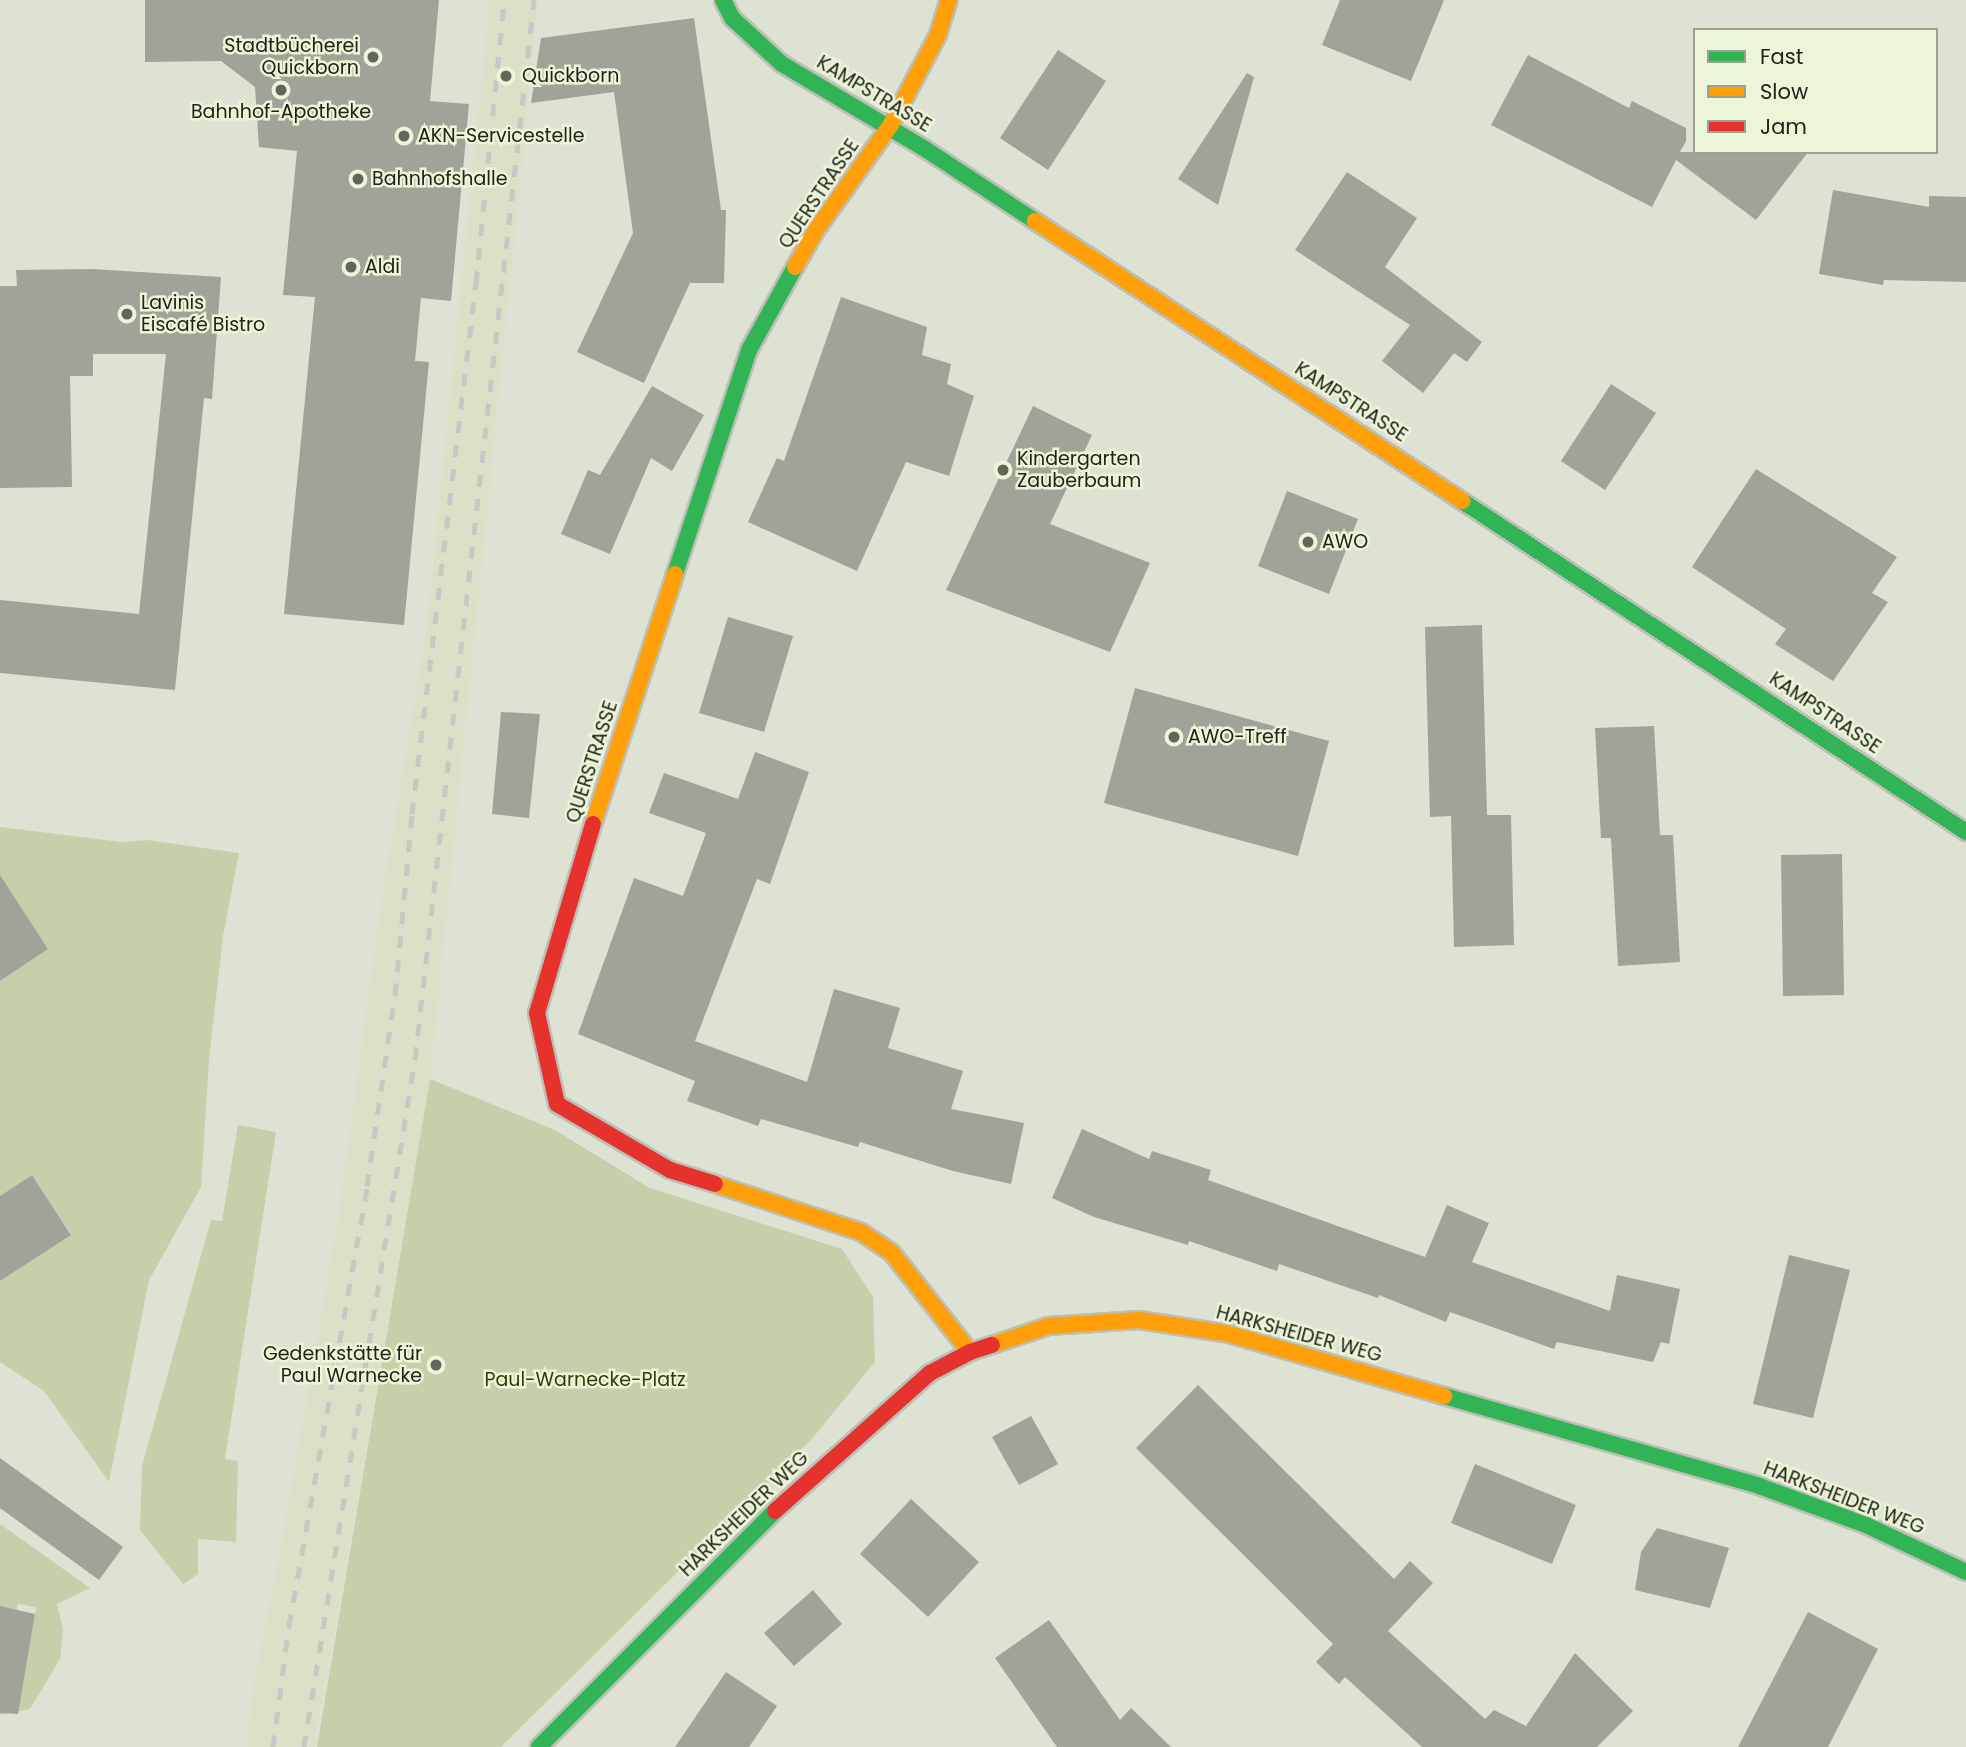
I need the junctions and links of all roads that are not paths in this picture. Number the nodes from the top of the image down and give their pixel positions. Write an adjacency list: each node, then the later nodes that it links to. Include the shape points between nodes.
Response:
1 (723, 0): 3 (street, KAMPSTRASSE, via 732,18 782,64)
2 (949, 0): 3 (street, QUERSTRASSE, via 939,36)
3 (890, 126): 4 (street, KAMPSTRASSE); 5 (street, QUERSTRASSE, via 816,230 749,350 587,844 537,1013 557,1104 670,1170 862,1232 892,1253)
4 (1966, 832)
5 (970, 1352): 6 (street, HARKSHEIDER WEG, via 1048,1326 1139,1320 1229,1334 1759,1486 1866,1525); 7 (street, HARKSHEIDER WEG, via 930,1373 795,1490)
6 (1966, 1572)
7 (539, 1747)

